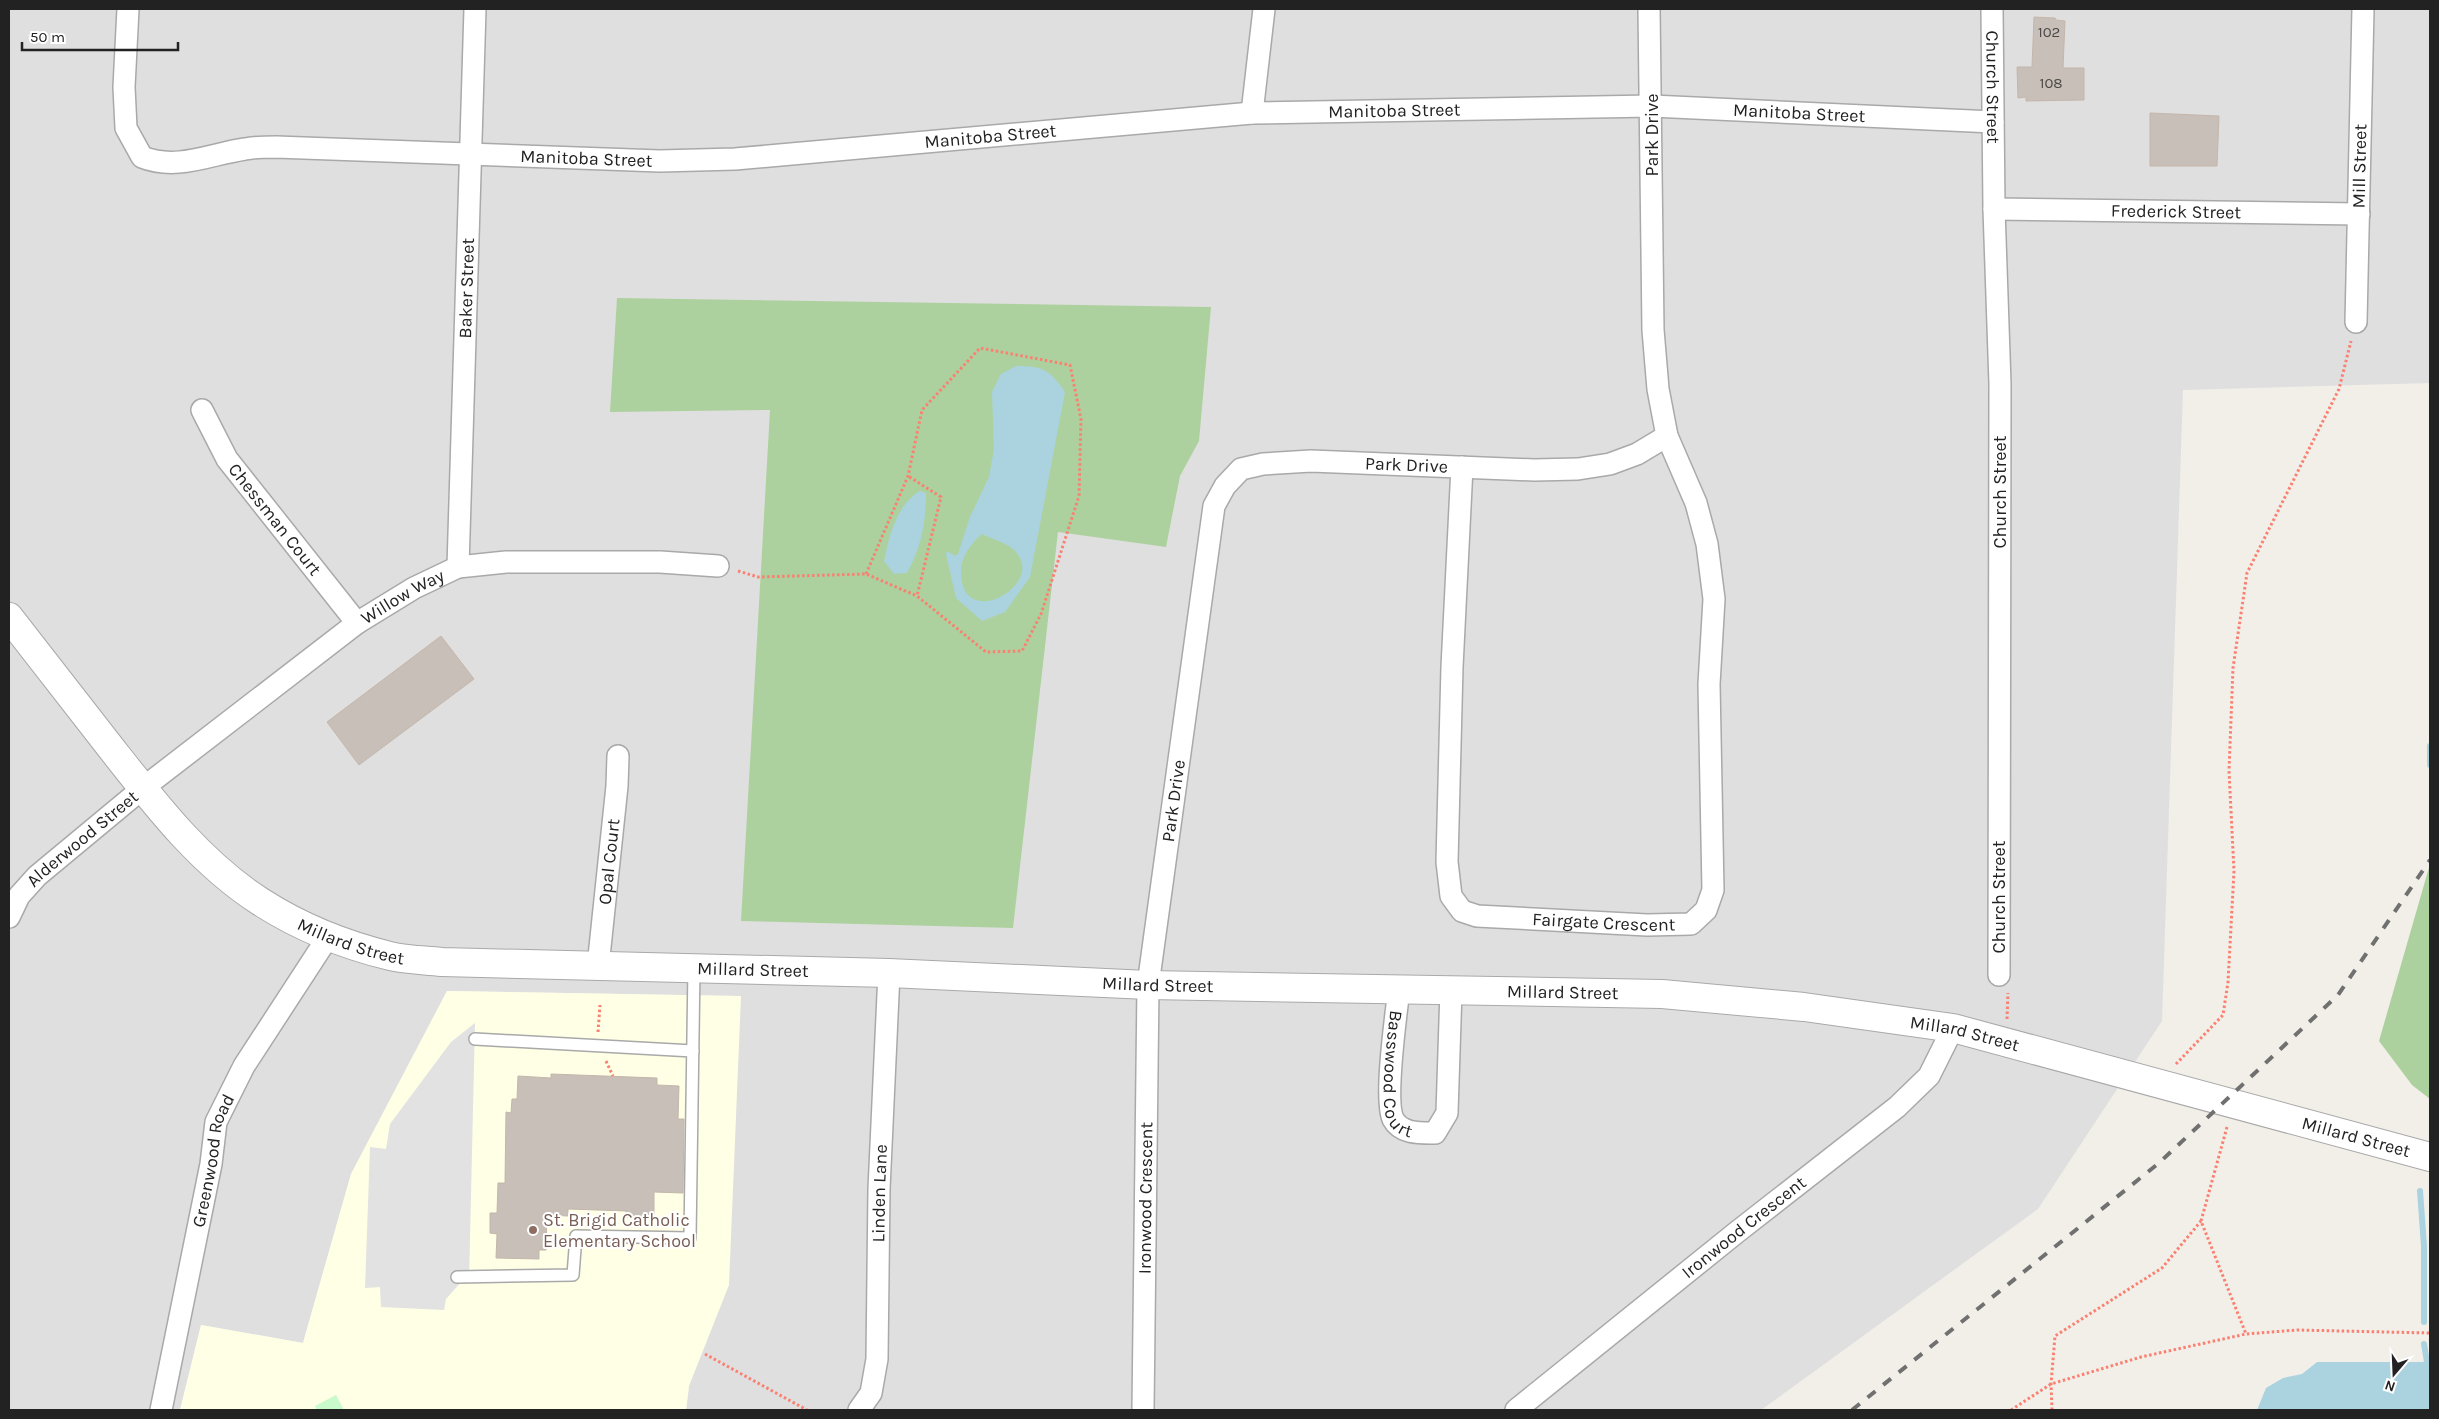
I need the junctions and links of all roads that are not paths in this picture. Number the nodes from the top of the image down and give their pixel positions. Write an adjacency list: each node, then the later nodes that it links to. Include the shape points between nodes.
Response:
1 (128, 9): 10 (street, Manitoba Street, via 124,87 126,128 142,157 166,163 190,162 245,148 276,147)
2 (475, 9): 10 (street, Baker Street)
3 (1264, 9): 8 (street)
4 (1650, 9): 7 (street, Park Drive)
5 (1992, 9): 9 (street, Church Street)
6 (2363, 9): 12 (street, Mill Street)
7 (1652, 106): 8 (street, Manitoba Street); 9 (street, Manitoba Street); 15 (street, Park Drive, via 1653,330 1658,389)
8 (1252, 112): 10 (street, Manitoba Street, via 735,159 660,161)
9 (1993, 122): 11 (street, Church Street)
10 (471, 154): 18 (street, Baker Street)
11 (1994, 209): 12 (street, Frederick Street); 28 (street, Church Street, via 2000,404)
12 (2359, 214): 13 (street, Mill Street)
13 (2356, 322)
14 (202, 410): 20 (street, Chessman Court, via 227,459)
15 (1667, 436): 16 (street, Park Drive, via 1637,454 1610,464 1578,469); 16 (street, Fairgate Crescent, via 1696,503 1708,544 1714,600 1709,684 1714,890 1706,910 1691,924 1637,925 1477,916 1462,910 1451,896 1447,862 1452,666)
16 (1462, 467): 29 (street, Park Drive, via 1311,461 1263,464 1241,469 1225,486 1214,506)
17 (718, 566): 18 (street, Willow Way, via 578,561 506,562)
18 (458, 567): 20 (street, Willow Way, via 414,588)
19 (9, 617): 22 (street, Millard Street)
20 (357, 623): 22 (street, Willow Way)
21 (618, 756): 25 (street, Opal Court)
22 (143, 788): 23 (street, Alderwood Street, via 37,876 19,896); 24 (street, Millard Street, via 180,832 219,870 261,902)
23 (9, 916)
24 (328, 936): 25 (street, Millard Street, via 391,956 434,961); 37 (street, Greenwood Road, via 244,1066 216,1122 211,1164)
25 (598, 966): 26 (street, Millard Street)
26 (694, 968): 27 (street, Millard Street); 34 (lane)
27 (889, 973): 29 (street, Millard Street); 38 (street, Linden Lane, via 879,1189 877,1359 871,1393)
28 (1999, 975)
29 (1148, 985): 30 (street, Millard Street); 39 (street, Ironwood Crescent)
30 (1399, 989): 31 (street, Millard Street); 31 (street, Basswood Court, via 1389,1102 1394,1121 1410,1133 1434,1133 1447,1113)
31 (1451, 990): 32 (street, Millard Street, via 1671,995 1804,1006)
32 (1953, 1028): 35 (street, Millard Street); 40 (street, Ironwood Crescent, via 1929,1076 1897,1107)
33 (475, 1039): 34 (lane)
34 (693, 1051): 36 (lane, via 690,1238 576,1236 573,1275)
35 (2430, 1157)
36 (457, 1277)
37 (161, 1410)
38 (860, 1410)
39 (1143, 1410)
40 (1516, 1410)

